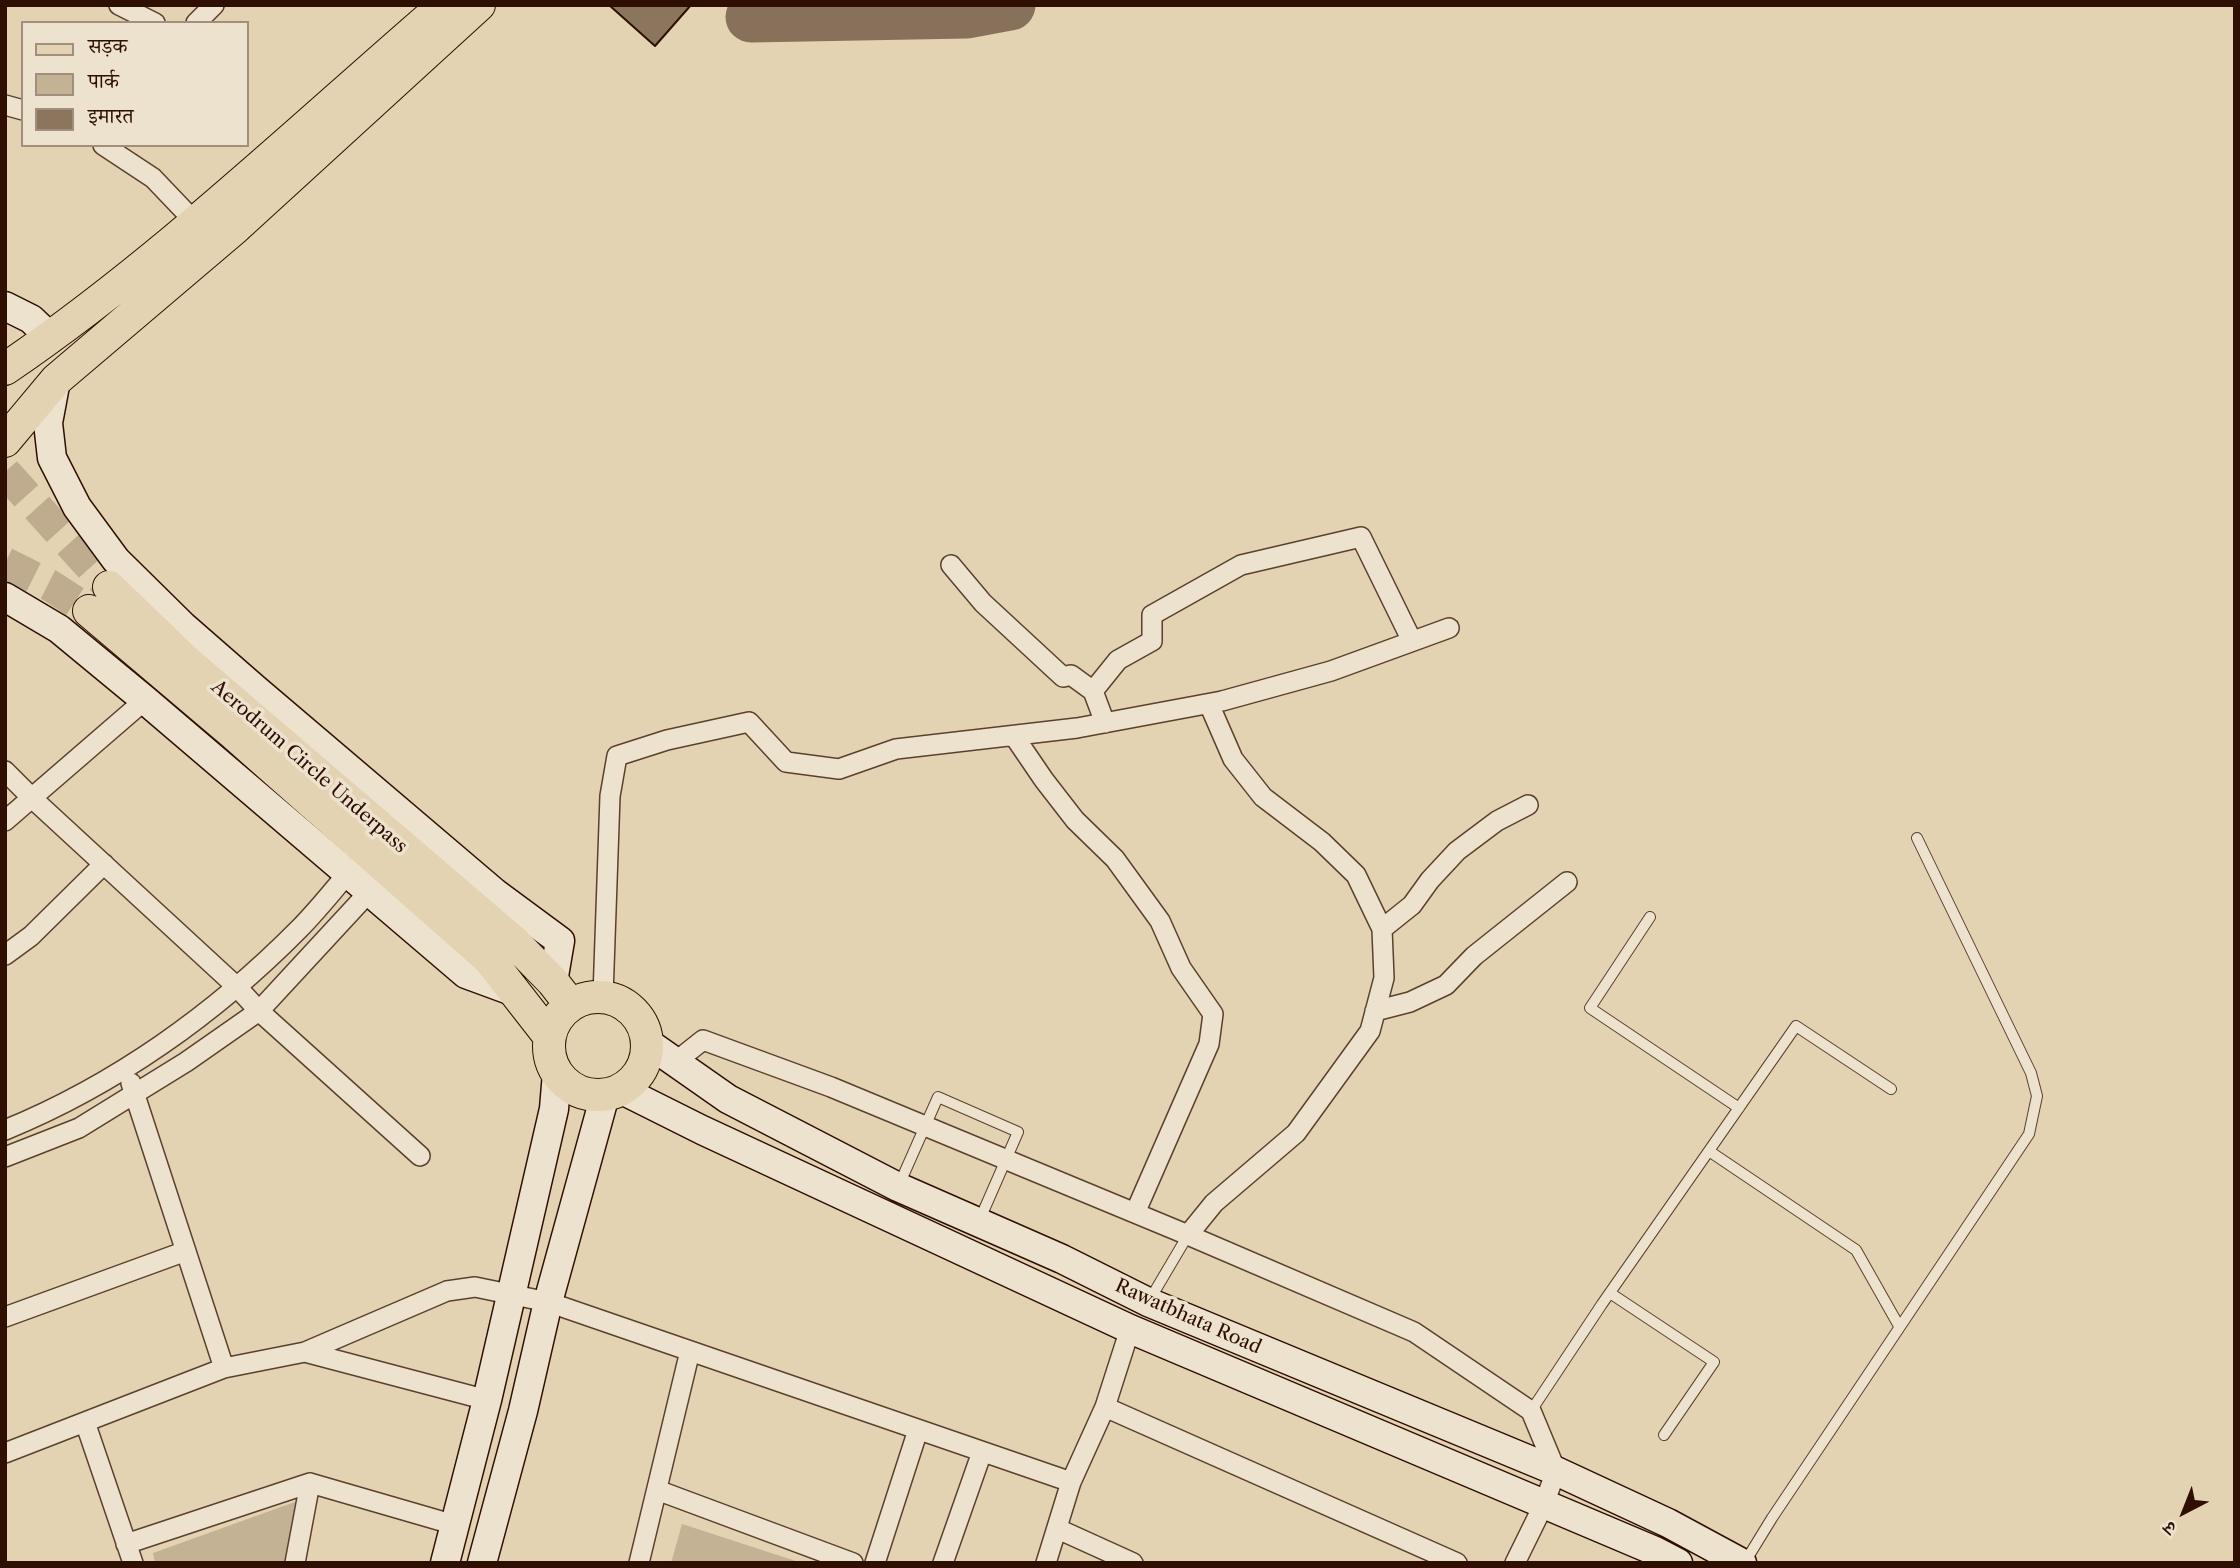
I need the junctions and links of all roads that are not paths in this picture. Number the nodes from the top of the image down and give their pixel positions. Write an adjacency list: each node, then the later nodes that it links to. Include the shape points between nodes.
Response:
1 (119, 5): 5 (street)
2 (214, 5): 6 (street)
3 (444, 5): 8 (main road)
4 (479, 5): 13 (main road, via 235,228)
5 (151, 21)
6 (198, 21)
7 (106, 147): 8 (street, via 153,178)
8 (195, 222): 10 (main road)
9 (5, 306): 10 (street, via 31,319)
10 (51, 338): 11 (street); 12 (main road)
11 (5, 351)
12 (5, 369)
13 (56, 380): 14 (main road); 41 (street, via 48,423 52,457 77,506 116,560 254,688 495,893 560,941)
14 (5, 441)
15 (951, 565): 21 (street, via 983,603 1063,677 1071,675)
16 (109, 587): 37 (main road, Aerodrum Circle Underpass)
17 (5, 597): 22 (street, via 59,629)
18 (89, 611): 37 (main road, Aerodrum Circle Underpass)
19 (1449, 628): 20 (street)
20 (1412, 641): 21 (street, via 1361,537 1241,565 1152,615 1152,641 1118,660); 23 (street, via 1331,671)
21 (1093, 691): 24 (street)
22 (145, 700): 27 (street); 32 (street)
23 (1209, 704): 24 (street); 36 (street, via 1233,759 1263,797 1322,842 1356,876)
24 (1105, 723): 25 (street)
25 (1014, 736): 42 (street, via 896,750 839,769 786,762 749,722 617,756 610,796); 61 (street, via 1075,820 1115,859 1160,921 1181,968 1213,1013 1209,1044)
26 (5, 771): 27 (street)
27 (33, 799): 29 (street); 31 (street)
28 (1528, 805): 36 (street, via 1457,850 1412,905)
29 (5, 821)
30 (1917, 838): 70 (lane, via 2031,1073 2037,1096 2029,1134)
31 (104, 864): 38 (street, via 31,936); 39 (street)
32 (348, 873): 34 (street); 39 (street)
33 (1567, 882): 44 (street, via 1474,956 1446,985)
34 (370, 891): 40 (street, via 466,974); 43 (street)
35 (1650, 918): 53 (lane, via 1590,1008)
36 (1382, 929): 44 (street, via 1384,978)
37 (501, 951): 40 (main road); 41 (main road)
38 (5, 955)
39 (237, 987): 43 (street); 48 (street)
40 (515, 992): 45 (main road)
41 (562, 993): 42 (main road); 45 (main road, via 561,1012)
42 (603, 996): 46 (main road, via 633,1010)
43 (259, 1011): 52 (street); 57 (street)
44 (1375, 1011): 63 (street, via 1370,1031 1296,1133 1214,1203)
45 (550, 1036): 49 (main road, via 550,1060)
46 (648, 1043): 47 (street, Rawatbhata Road); 51 (main road, via 643,1067 633,1081)
47 (674, 1063): 54 (street, via 703,1040); 60 (street, Rawatbhata Road, via 728,1100)
48 (126, 1066): 52 (street); 55 (street)
49 (557, 1073): 51 (main road, via 584,1094); 65 (street, via 554,1109)
50 (1891, 1089): 53 (lane, via 1796,1026)
51 (613, 1092): 68 (street); 71 (street, Rawatbhata Road)
52 (135, 1094): 58 (street, via 79,1128); 64 (street)
53 (1739, 1108): 56 (lane)
54 (924, 1125): 59 (street); 59 (lane, via 938,1097 1018,1132); 60 (lane)
55 (5, 1130)
56 (1709, 1151): 66 (lane); 70 (lane, via 1856,1250)
57 (420, 1156)
58 (5, 1157)
59 (1007, 1160): 61 (street); 62 (lane)
60 (898, 1187): 62 (street, Rawatbhata Road)
61 (1135, 1213): 63 (street)
62 (978, 1223): 67 (street, Rawatbhata Road)
63 (1188, 1235): 67 (lane); 77 (street, via 1414,1332)
64 (186, 1251): 69 (street); 74 (street)
65 (511, 1293): 68 (street); 73 (street, via 475,1287 447,1291); 75 (street)
66 (1610, 1293): 77 (lane); 80 (lane, via 1714,1362)
67 (1148, 1302): 83 (street, Rawatbhata Road)
68 (548, 1303): 72 (street); 93 (street)
69 (5, 1317)
70 (1899, 1326): 103 (lane)
71 (1130, 1329): 76 (street); 87 (street, Rawatbhata Road)
72 (690, 1351): 79 (street); 86 (street)
73 (305, 1352): 74 (street); 75 (street)
74 (224, 1368): 78 (street)
75 (487, 1400): 88 (street)
76 (1105, 1406): 84 (street); 100 (street)
77 (1531, 1410): 83 (street)
78 (85, 1422): 82 (street); 90 (street)
79 (918, 1430): 81 (street); 96 (street)
80 (1664, 1435)
81 (982, 1452): 84 (street); 97 (street)
82 (5, 1453)
83 (1556, 1471): 87 (street); 103 (street, Rawatbhata Road)
84 (1071, 1482): 89 (street)
85 (310, 1483): 88 (street); 90 (street); 91 (street)
86 (657, 1490): 94 (street); 95 (street)
87 (1544, 1504): 101 (street); 102 (street, Rawatbhata Road)
88 (455, 1525): 92 (street)
89 (1058, 1529): 98 (street); 99 (street)
90 (130, 1553)
91 (295, 1563)
92 (445, 1563)
93 (482, 1563)
94 (639, 1563)
95 (853, 1563)
96 (875, 1563)
97 (943, 1563)
98 (1046, 1563)
99 (1133, 1563)
100 (1457, 1563)
101 (1515, 1563)
102 (1678, 1563)
103 (1743, 1563)

